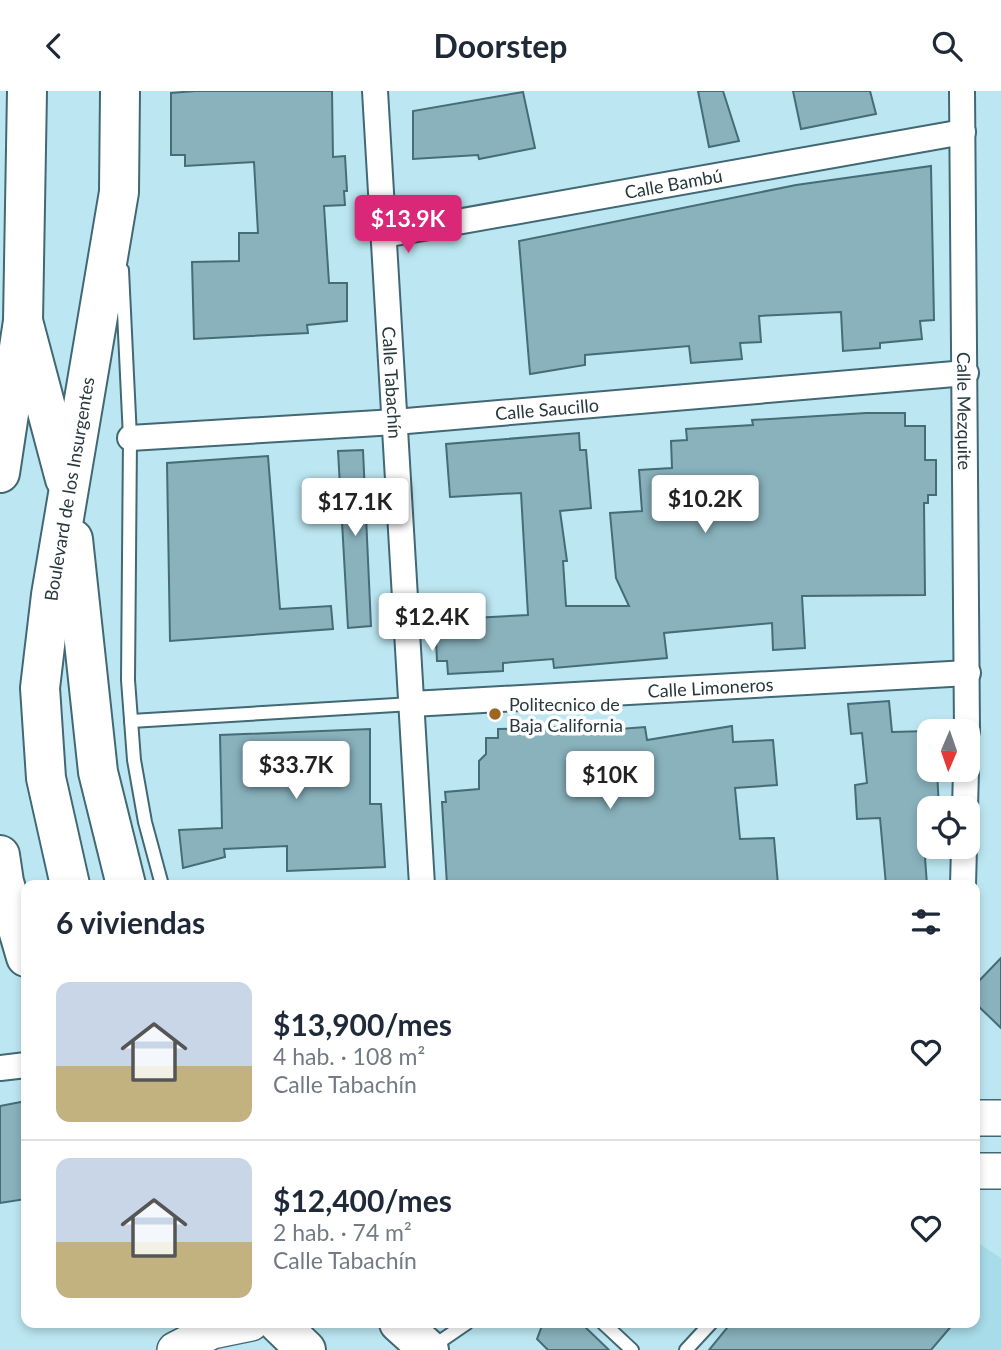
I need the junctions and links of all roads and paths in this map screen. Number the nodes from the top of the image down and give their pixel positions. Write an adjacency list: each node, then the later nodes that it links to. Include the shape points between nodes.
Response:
1 (27, 91): 6 (main road)
2 (120, 91): 7 (main road, Boulevard de los Insurgentes)
3 (375, 91): 8 (street, Calle Tabachín)
4 (962, 91): 5 (street, Calle Mezquite)
5 (963, 132): 8 (street, Calle Bambú); 10 (street, Calle Mezquite)
6 (13, 180): 9 (main road)
7 (119, 192): 12 (lane); 14 (main road, Boulevard de los Insurgentes)
8 (384, 235): 11 (street, Calle Tabachín)
9 (23, 321): 13 (main road); 14 (main road)
10 (966, 373): 11 (street, Calle Saucillo); 15 (street, Calle Mezquite)
11 (395, 422): 12 (street, Calle Saucillo); 16 (street, Calle Tabachín)
12 (130, 438): 18 (lane)
13 (0, 473)
14 (68, 492): 21 (main road, Boulevard de los Insurgentes, via 40,688 46,778); 22 (main road, via 98,772)
15 (968, 673): 16 (street, Calle Limoneros); 17 (street, Calle Mezquite)
16 (412, 704): 18 (lane); 24 (street, Calle Tabachín)
17 (967, 719)
18 (131, 721): 23 (lane, via 145,822)
19 (0, 855): 26 (main road)
20 (964, 859): 25 (street)
21 (69, 880)
22 (125, 880)
23 (161, 880)
24 (422, 880)
25 (963, 880)
26 (21, 940)
27 (21, 1066): 28 (street)
28 (0, 1068)
29 (980, 1118): 30 (main road)
30 (1001, 1118)
31 (980, 1171): 32 (main road)
32 (1001, 1171)
33 (212, 1328): 39 (main road)
34 (283, 1328): 40 (main road)
35 (405, 1328): 41 (main road)
36 (460, 1328): 41 (lane)
37 (608, 1328): 42 (lane)
38 (706, 1328): 43 (lane)
39 (175, 1350)
40 (306, 1350)
41 (429, 1350)
42 (632, 1350)
43 (686, 1350)

